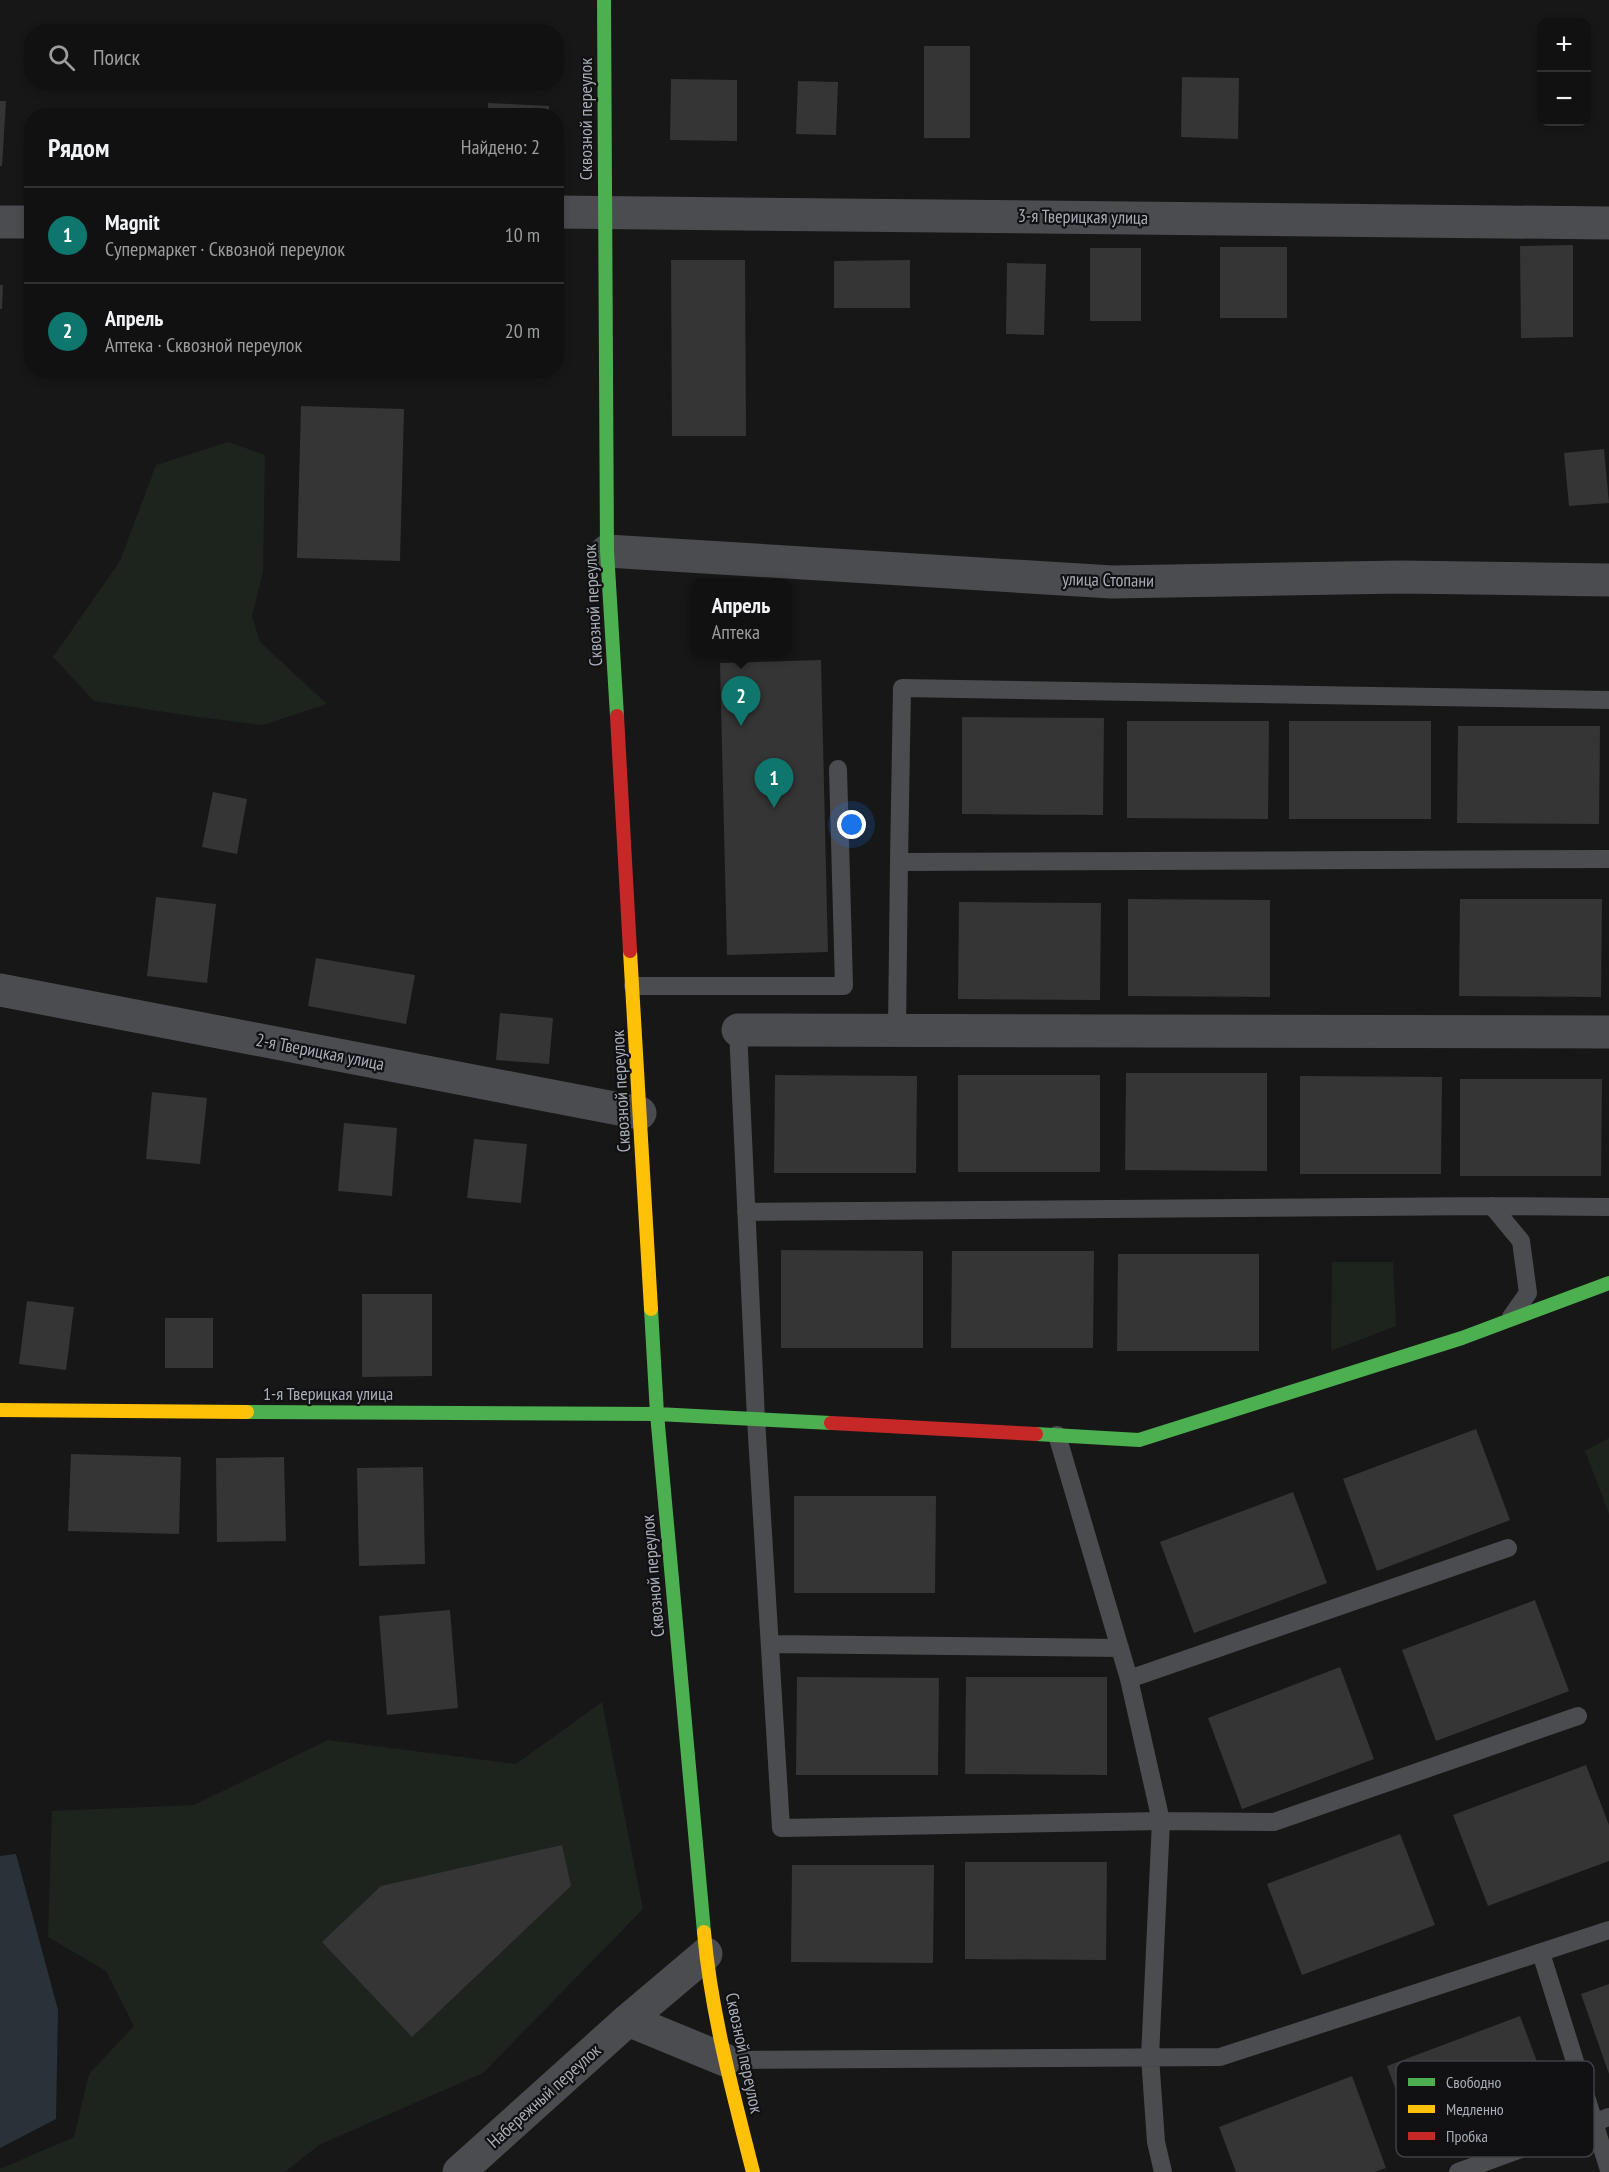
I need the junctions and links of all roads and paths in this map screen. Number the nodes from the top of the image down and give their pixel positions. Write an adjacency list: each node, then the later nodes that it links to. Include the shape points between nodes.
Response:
1 (604, 0): 2 (street, Сквозной переулок)
2 (605, 211): 3 (street, 3-я Тверицкая улица); 6 (street, 3-я Тверицкая улица); 7 (street, Сквозной переулок)
3 (564, 212)
4 (0, 222): 5 (street)
5 (24, 222)
6 (1609, 223)
7 (607, 551): 8 (street, улица Стопани, via 1112,582 1401,577); 13 (street, Сквозной переулок)
8 (1609, 580)
9 (1609, 700): 12 (lane, via 902,688)
10 (838, 769): 13 (lane, via 844,986)
11 (1609, 859): 12 (lane)
12 (899, 862): 16 (lane)
13 (633, 986): 18 (street, Сквозной переулок)
14 (0, 990): 18 (street, 2-я Тверицкая улица)
15 (738, 1030): 16 (street); 21 (lane)
16 (897, 1030): 17 (street)
17 (1609, 1032)
18 (640, 1113): 25 (street, Сквозной переулок)
19 (1491, 1206): 20 (lane); 21 (lane); 23 (lane, via 1521,1241 1528,1293)
20 (1609, 1207)
21 (746, 1212): 26 (lane)
22 (1609, 1283): 23 (street, 1-я Тверицкая улица)
23 (1508, 1321): 27 (street, 1-я Тверицкая улица, via 1139,1440)
24 (0, 1410): 25 (street, 1-я Тверицкая улица)
25 (657, 1414): 26 (street, 1-я Тверицкая улица); 36 (street, Сквозной переулок)
26 (756, 1419): 27 (street, 1-я Тверицкая улица); 29 (lane)
27 (1057, 1435): 30 (lane)
28 (1508, 1548): 31 (lane)
29 (770, 1644): 30 (lane); 33 (lane, via 781,1828)
30 (1120, 1648): 31 (lane)
31 (1129, 1679): 33 (lane)
32 (1578, 1716): 33 (lane, via 1274,1822)
33 (1161, 1821): 38 (lane)
34 (1609, 1930): 35 (lane)
35 (1541, 1953): 38 (lane, via 1220,2057); 40 (lane)
36 (706, 1954): 37 (street, Набережный переулок); 39 (street, Сквозной переулок)
37 (628, 2020): 39 (street); 45 (street, Набережный переулок)
38 (1150, 2057): 39 (lane); 47 (lane, via 1156,2142)
39 (725, 2060): 46 (street, Сквозной переулок)
40 (1580, 2061)
41 (1594, 2098): 42 (lane)
42 (1602, 2120): 44 (lane)
43 (1500, 2157): 48 (lane)
44 (1609, 2170)
45 (459, 2172)
46 (753, 2172)
47 (1163, 2172)
48 (1458, 2172)

